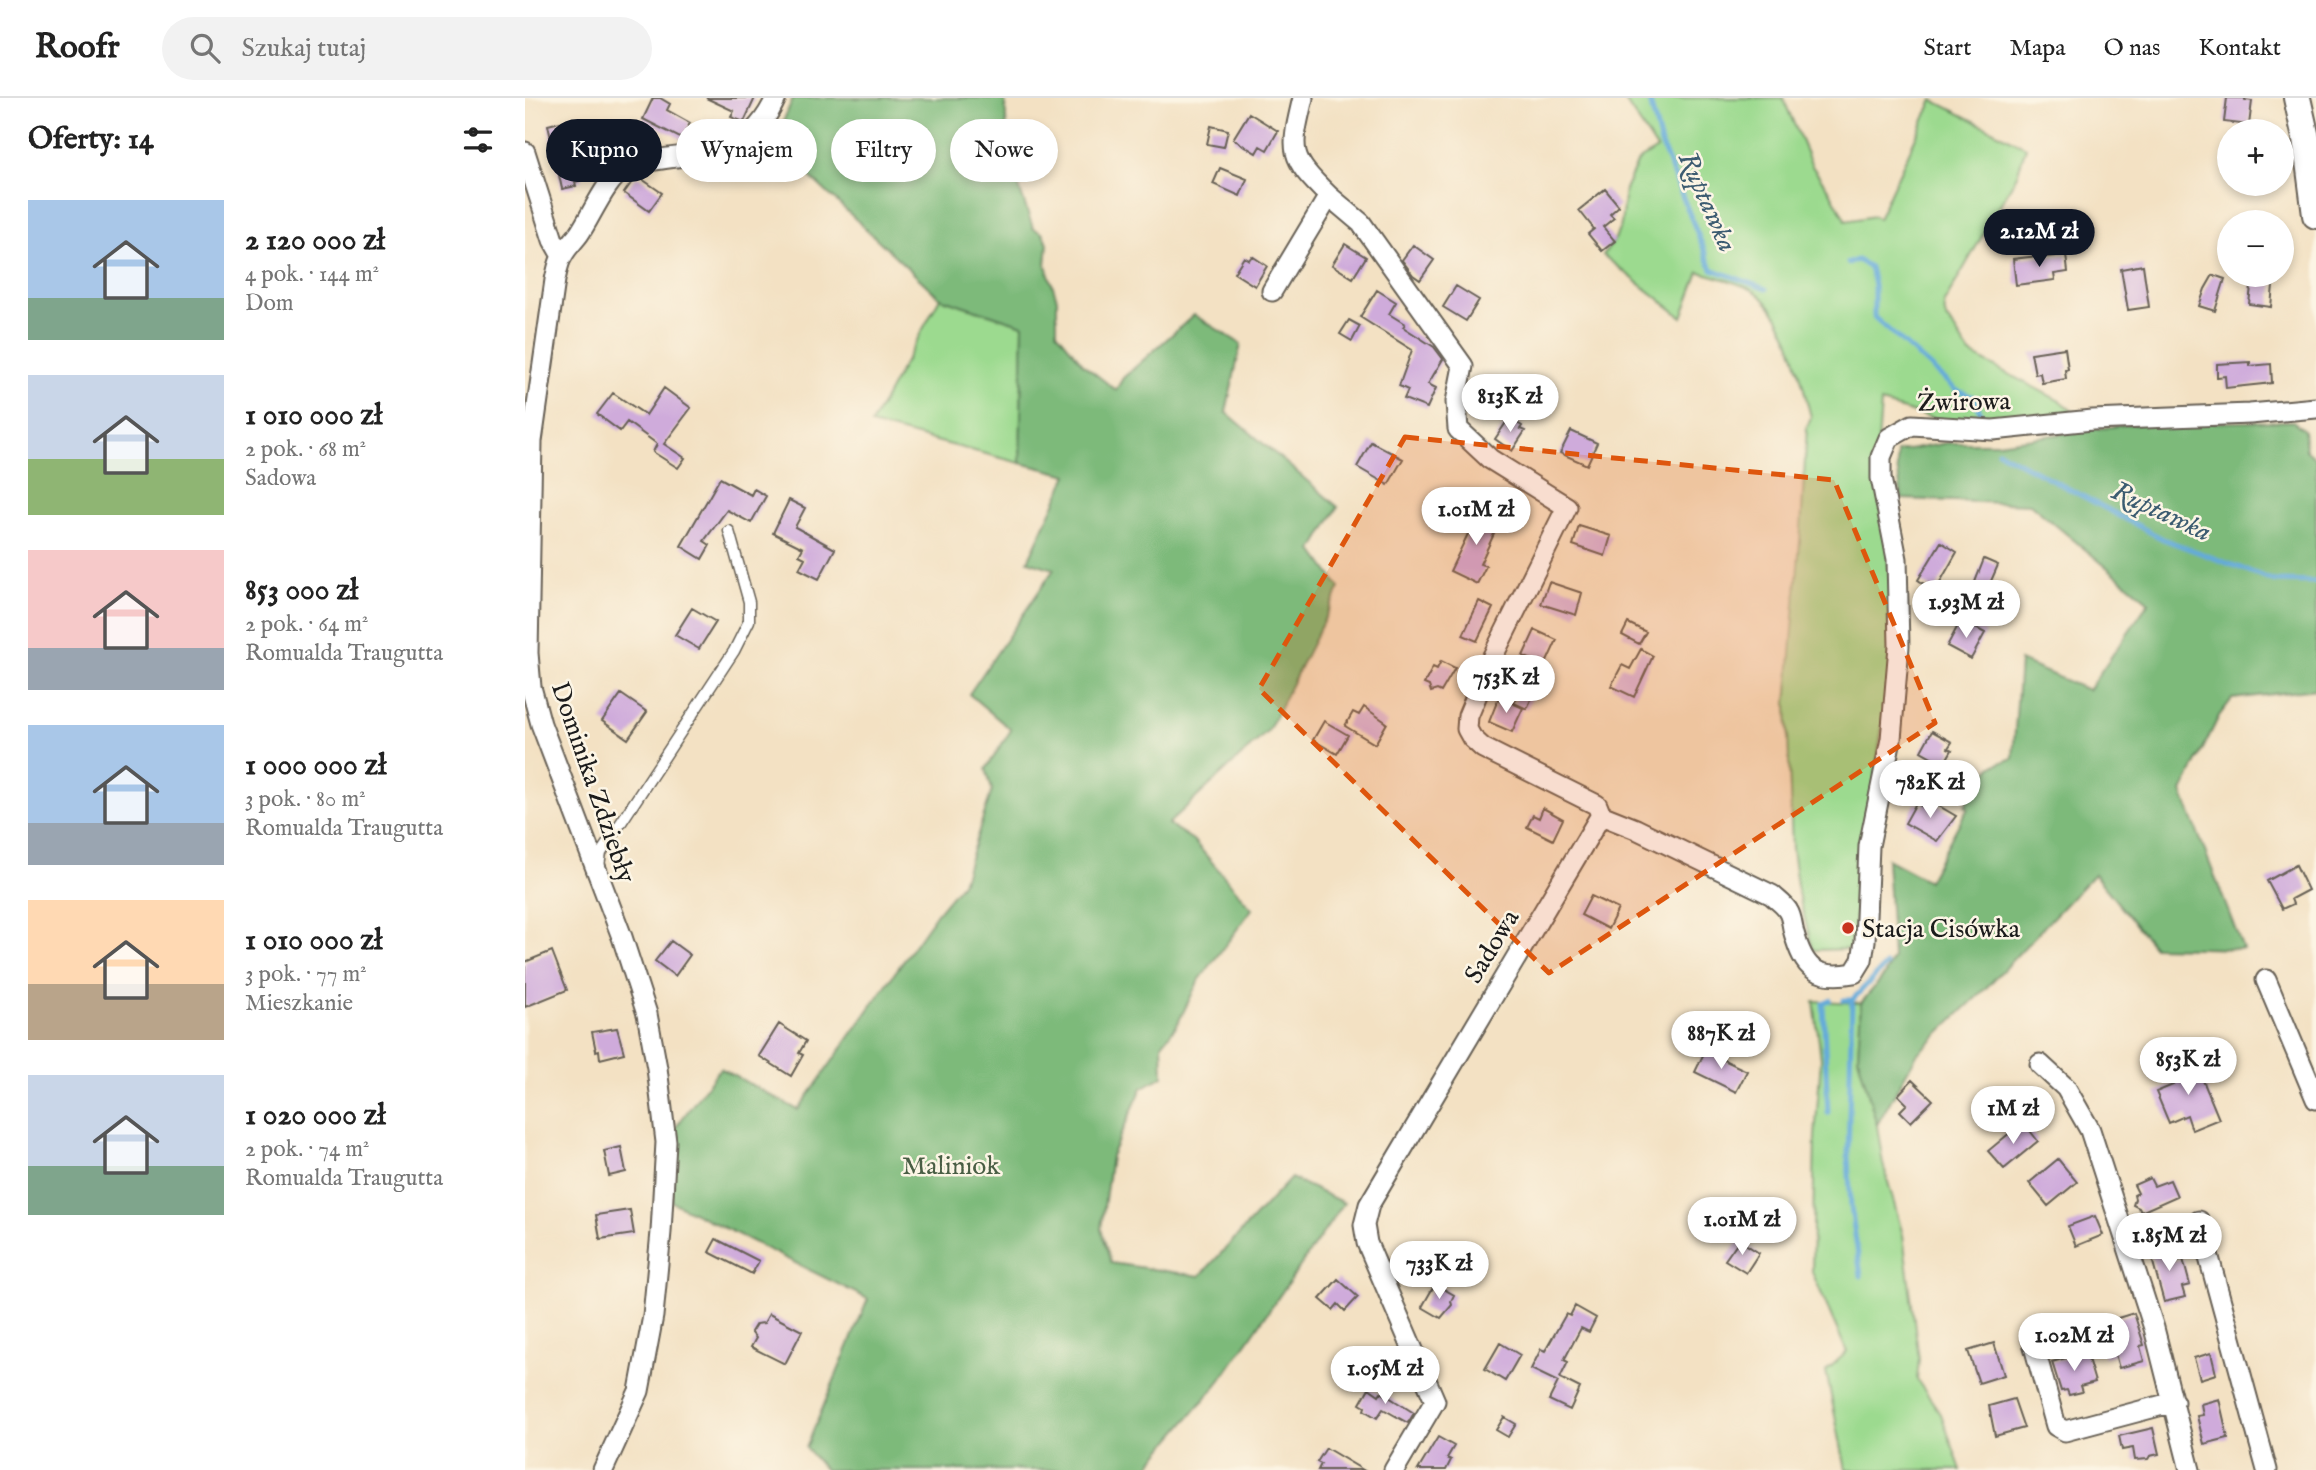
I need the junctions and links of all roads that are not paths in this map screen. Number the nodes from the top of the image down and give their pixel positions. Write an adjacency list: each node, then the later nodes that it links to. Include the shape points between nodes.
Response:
1 (776, 98): 7 (street, Dominika Zdziebły, via 754,130 721,152 651,161 622,170)
2 (1303, 98): 5 (street, via 1296,158)
3 (2297, 98): 6 (main road)
4 (525, 152): 7 (street)
5 (1329, 196): 8 (street); 11 (street, via 1361,223 1463,366 1456,402 1458,429 1490,459 1567,507 1493,656 1467,729 1483,748 1597,805)
6 (2316, 215)
7 (562, 256): 12 (street, Dominika Zdziebły, via 532,441 528,653 541,724)
8 (1272, 291)
9 (2316, 408): 11 (street, Żwirowa, via 1993,430 1912,425 1889,438 1881,457 1881,478 1897,559 1899,646 1891,739 1869,846 1865,941 1862,960 1854,972 1826,975 1811,968 1800,955 1788,910 1772,895)
10 (729, 531): 12 (lane, via 749,602 749,621 601,853)
11 (1601, 815): 20 (street, Sadowa, via 1369,1205 1364,1225 1367,1242 1435,1401)
12 (597, 874): 19 (street, Dominika Zdziebły, via 646,1014 666,1142 653,1316 639,1391)
13 (2266, 980): 15 (street)
14 (2040, 1064): 18 (street, via 2066,1088 2090,1130 2132,1253)
15 (2316, 1099)
16 (2199, 1221): 22 (street)
17 (2032, 1339): 18 (street, via 2056,1426 2065,1431)
18 (2174, 1402): 21 (street)
19 (603, 1470)
20 (1394, 1470)
21 (2190, 1470)
22 (2267, 1470)

